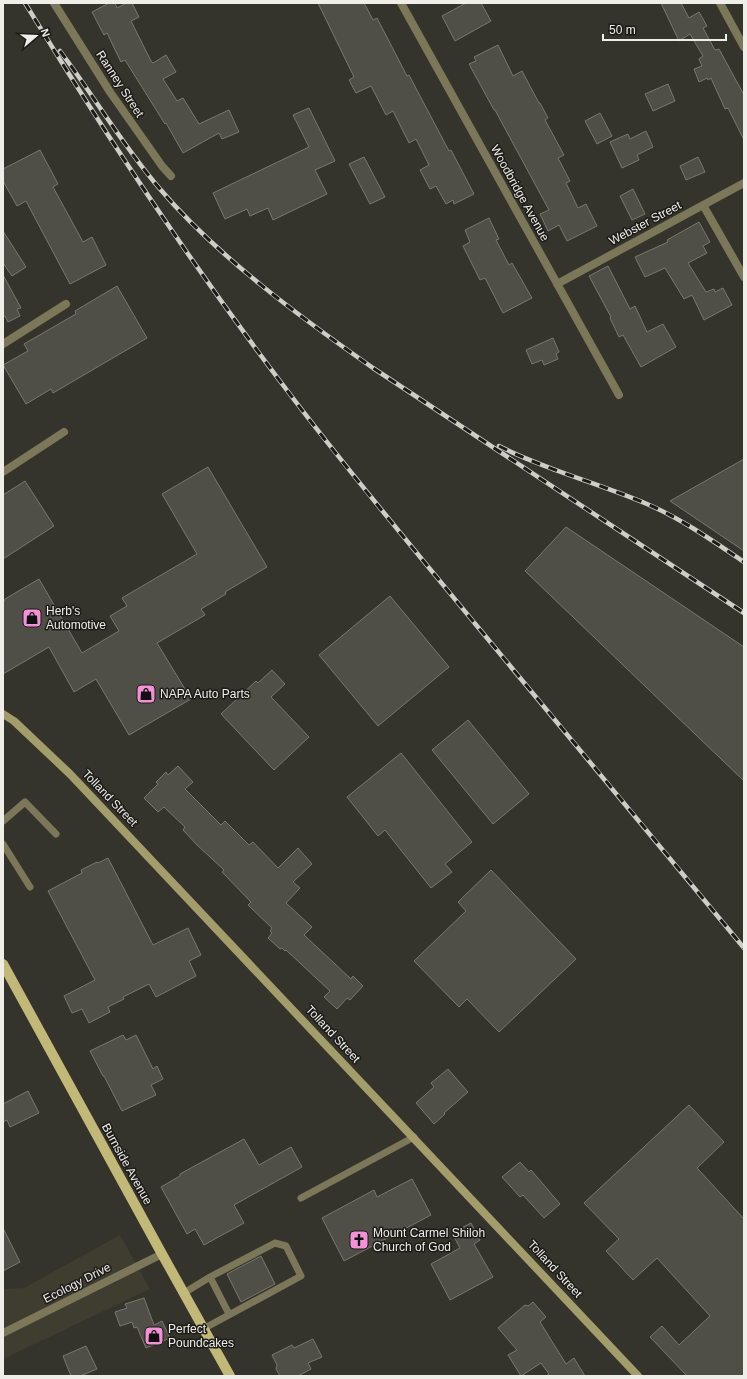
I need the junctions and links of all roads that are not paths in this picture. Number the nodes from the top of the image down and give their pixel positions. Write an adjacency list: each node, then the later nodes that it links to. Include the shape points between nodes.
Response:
1 (54, 3): 5 (street, Ranney Street, via 110,92)
2 (401, 3): 9 (street, Woodbridge Avenue)
3 (720, 3): 4 (street)
4 (744, 47)
5 (171, 176)
6 (744, 183): 7 (street, Webster Street)
7 (703, 205): 8 (street); 9 (street, Webster Street)
8 (744, 277)
9 (557, 284): 12 (street, Woodbridge Avenue)
10 (66, 304): 11 (street)
11 (3, 344)
12 (619, 395)
13 (64, 432): 14 (street)
14 (3, 472)
15 (3, 714): 21 (main road, Tolland Street, via 14,721 70,774)
16 (3, 821): 17 (lane, via 25,802)
17 (56, 834)
18 (3, 844): 19 (lane)
19 (30, 887)
20 (3, 964): 23 (main road, Burnside Avenue)
21 (414, 1137): 22 (lane); 30 (main road, Tolland Street)
22 (301, 1198)
23 (162, 1254): 25 (main road, Burnside Avenue); 28 (street, Ecology Drive)
24 (210, 1277): 25 (lane); 26 (lane); 26 (lane, via 275,1243 286,1246 301,1276)
25 (184, 1293): 27 (main road, Burnside Avenue)
26 (229, 1314): 27 (lane)
27 (204, 1329): 29 (main road, Burnside Avenue)
28 (3, 1333)
29 (230, 1376)
30 (638, 1376)

